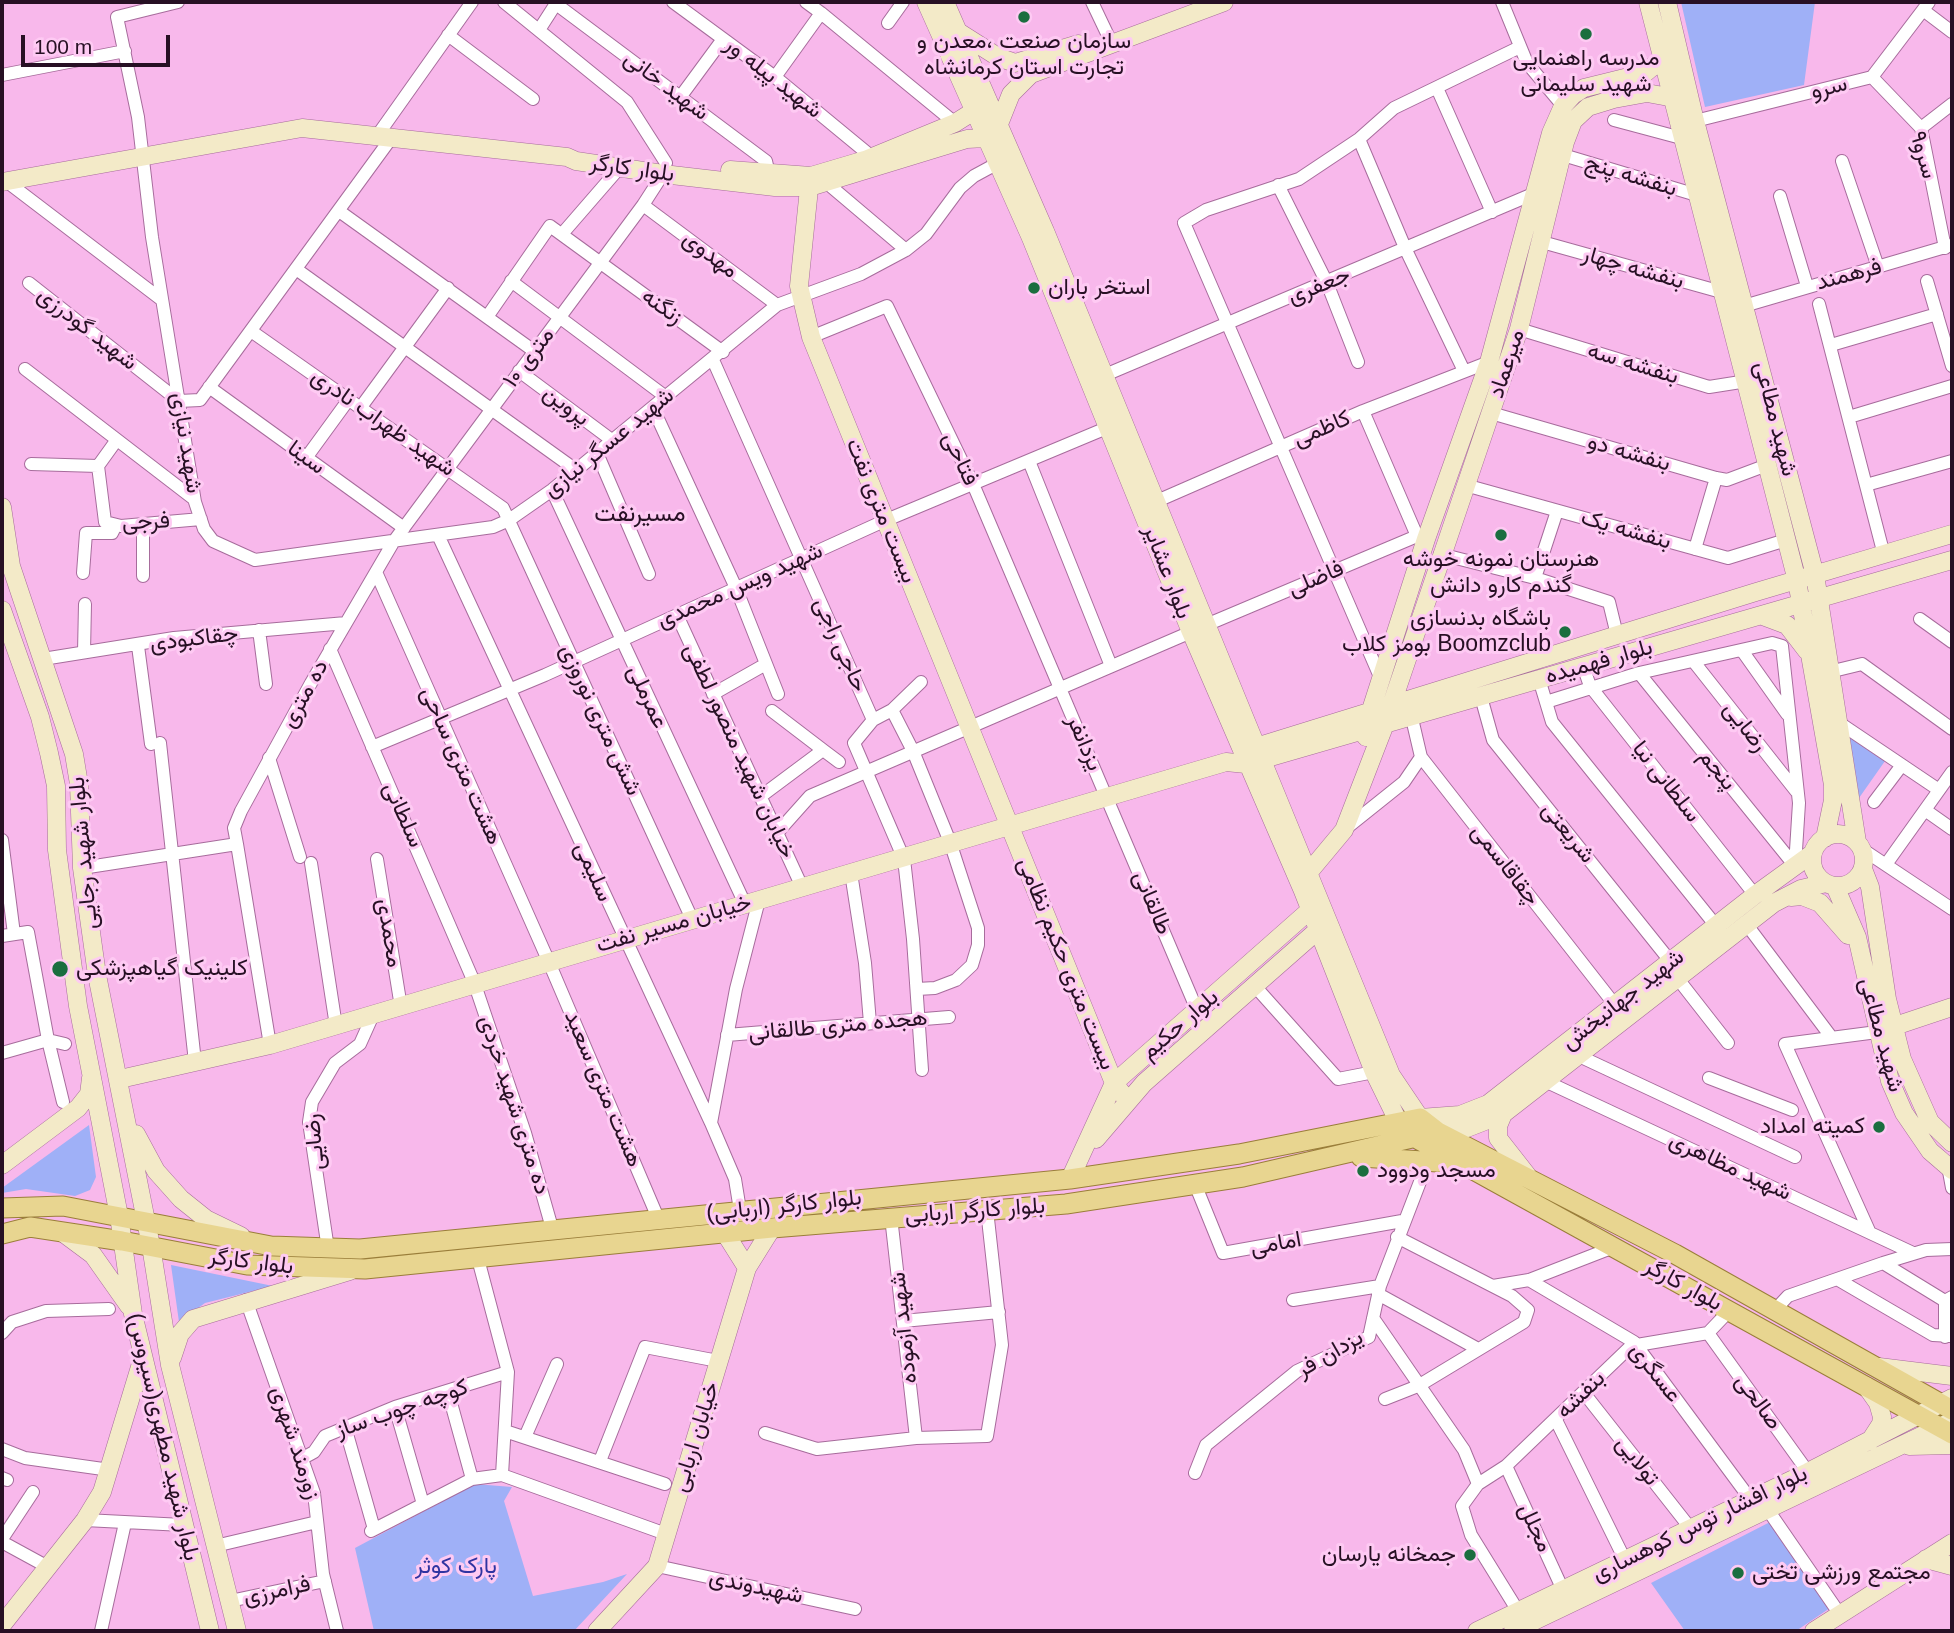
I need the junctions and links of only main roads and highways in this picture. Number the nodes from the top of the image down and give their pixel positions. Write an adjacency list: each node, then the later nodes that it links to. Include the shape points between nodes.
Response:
1 (1419, 1118): 2 (main road, بلوار کارگر (اربابی)); 3 (main road, بلوار کارگر)
2 (1398, 1121): 4 (main road, بلوار عشایر); 5 (main road, بلوار کارگر (اربابی))
3 (1438, 1132): 4 (main road, بلوار کارگر اربابی); 9 (main road, بلوار کارگر)
4 (1413, 1139): 6 (main road, بلوار کارگر اربابی); 7 (main road, بلوار کارگر)
5 (1238, 1154): 8 (main road); 13 (main road, بلوار کارگر (اربابی), via 431,1243 328,1249)
6 (1343, 1156): 7 (main road); 8 (main road, بلوار کارگر اربابی)
7 (1462, 1164): 11 (main road, بلوار کارگر)
8 (1243, 1177): 15 (main road, بلوار کارگر اربابی, via 1066,1204)
9 (1575, 1201): 11 (main road); 16 (main road, بلوار کارگر)
10 (2, 1208): 13 (main road, بلوار کارگر (اربابی), via 47,1204)
11 (1563, 1219): 17 (main road, بلوار کارگر)
12 (2, 1234): 14 (main road, بلوار کارگر, via 30,1227)
13 (250, 1242): 14 (main road, via 238,1251)
14 (247, 1265): 15 (main road, بلوار کارگر)
15 (351, 1270)
16 (1949, 1404)
17 (1948, 1427)

